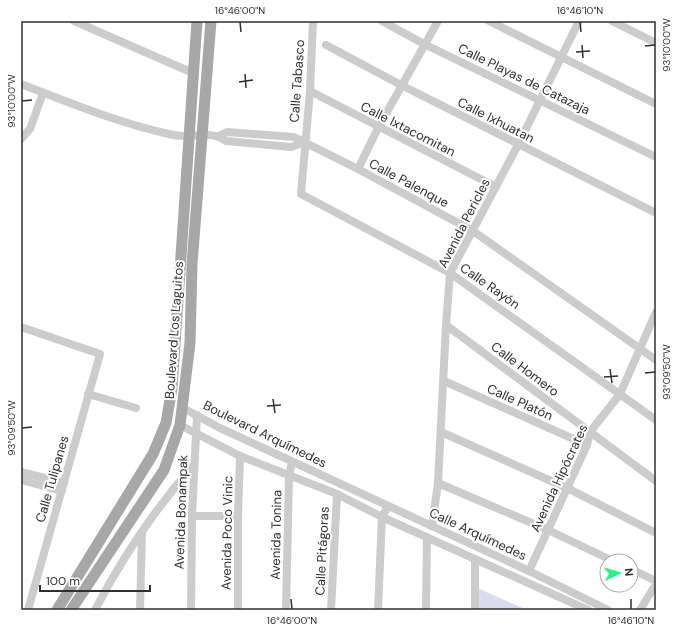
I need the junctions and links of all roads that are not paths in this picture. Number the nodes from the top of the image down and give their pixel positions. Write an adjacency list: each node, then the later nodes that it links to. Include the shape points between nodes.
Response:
1 (74, 21): 14 (street)
2 (197, 21): 14 (main road, Boulevard Los Laguitos)
3 (212, 21): 22 (main road, Boulevard Los Laguitos)
4 (313, 21): 17 (street, Calle Tabasco)
5 (382, 21): 11 (street, Calle Playas de Catazaja)
6 (438, 21): 11 (street)
7 (489, 21): 13 (street)
8 (579, 21): 13 (street, Avenida Pericles)
9 (612, 21): 10 (street)
10 (656, 43)
11 (424, 44): 16 (street); 19 (street, Calle Playas de Catazaja)
12 (326, 45): 16 (street, Calle Ixhuatan)
13 (560, 55): 19 (street, Avenida Pericles); 20 (street)
14 (193, 73): 23 (main road, Boulevard Los Laguitos)
15 (21, 84): 18 (street)
16 (401, 85): 21 (street); 26 (street, Calle Ixhuatan)
17 (310, 92): 21 (street, Calle Ixtacomitan); 25 (street, Calle Tabasco)
18 (43, 93): 23 (street, via 130,123); 24 (street, via 30,129)
19 (539, 99): 26 (street, Avenida Pericles); 27 (street, Calle Playas de Catazaja)
20 (656, 104)
21 (378, 128): 28 (street); 29 (street, Calle Ixtacomitan)
22 (202, 135): 23 (street); 25 (street, via 219,136 226,141 291,147); 42 (main road, Boulevard Los Laguitos, via 192,264 190,343)
23 (189, 137): 67 (main road, Boulevard Los Laguitos, via 172,388 166,423 153,454)
24 (21, 139)
25 (305, 142): 28 (street, Calle Palenque); 32 (street, Calle Rayón, via 301,194)
26 (518, 145): 29 (street, Avenida Pericles); 30 (street, Calle Ixhuatan)
27 (656, 157)
28 (358, 169): 31 (street, Calle Palenque)
29 (496, 187): 31 (street, Avenida Pericles)
30 (656, 213)
31 (473, 231): 32 (street, Avenida Pericles); 36 (street, Calle Palenque)
32 (450, 273): 34 (street, Avenida Pericles); 40 (street, Calle Rayón)
33 (656, 312): 36 (street, Avenida Hipócrates)
34 (446, 325): 38 (street, Avenida Pericles); 47 (street, Calle Homero)
35 (21, 329): 39 (street, Calle Tulipanes, via 100,354)
36 (640, 348): 37 (street, Calle Palenque); 40 (street, Avenida Hipócrates)
37 (656, 360)
38 (444, 380): 46 (street, Avenida Pericles); 49 (street, Calle Platón)
39 (88, 394): 41 (street); 57 (street, Calle Tulipanes)
40 (620, 394): 44 (street, Calle Rayón); 47 (street, Avenida Hipócrates)
41 (136, 408)
42 (183, 408): 43 (street, Boulevard Arquímedes); 45 (main road, Boulevard Los Laguitos)
43 (197, 415): 48 (street, Avenida Bonampak); 51 (street, Boulevard Arquímedes)
44 (656, 420)
45 (180, 425): 48 (street, Boulevard Arquímedes); 72 (main road, Boulevard Los Laguitos, via 164,470)
46 (441, 432): 59 (street, Avenida Pericles); 60 (street)
47 (590, 432): 49 (street, Avenida Hipócrates); 56 (street, Calle Homero)
48 (196, 434): 50 (street, Boulevard Arquímedes); 52 (street, Avenida Bonampak)
49 (587, 445): 60 (street, Avenida Hipócrates)
50 (240, 456): 54 (street, Boulevard Arquímedes); 65 (street, Avenida Poco Vinic)
51 (292, 462): 54 (street, Avenida Tonina); 58 (street, Boulevard Arquímedes)
52 (193, 466): 64 (street, Avenida Bonampak); 70 (street, via 165,498)
53 (21, 472): 57 (street)
54 (289, 476): 62 (street, Boulevard Arquímedes); 88 (street, Avenida Tonina)
55 (21, 480): 61 (street)
56 (656, 481)
57 (64, 482): 61 (street, Calle Tulipanes)
58 (337, 482): 63 (street, Calle Arquímedes)
59 (438, 482): 68 (street, Avenida Pericles); 69 (street)
60 (567, 488): 69 (street, Avenida Hipócrates); 71 (street)
61 (62, 491): 81 (street, Calle Tulipanes)
62 (337, 494): 66 (street, Calle Arquímedes); 89 (street, Calle Pitágoras)
63 (388, 506): 66 (street); 68 (street, Calle Arquímedes)
64 (192, 516): 65 (street); 86 (street, Avenida Bonampak)
65 (238, 516): 87 (street, Avenida Poco Vinic)
66 (382, 517): 73 (street, Calle Arquímedes); 90 (street)
67 (111, 523): 72 (main road); 82 (main road, Boulevard Los Laguitos)
68 (432, 526): 74 (street, Calle Arquímedes)
69 (548, 530): 76 (street); 78 (street, Avenida Hipócrates)
70 (142, 532): 84 (street, via 114,572); 85 (street)
71 (656, 533)
72 (121, 536): 83 (main road, Boulevard Los Laguitos)
73 (427, 538): 75 (street, Calle Arquímedes); 91 (street)
74 (460, 540): 75 (street); 78 (street, Calle Arquímedes)
75 (456, 550): 77 (street, Calle Arquímedes)
76 (599, 554)
77 (475, 559): 92 (street); 93 (street, Calle Arquímedes)
78 (529, 571): 94 (street, Calle Arquímedes)
79 (639, 574): 80 (street)
80 (656, 583): 95 (street)
81 (28, 610)
82 (57, 610)
83 (71, 610)
84 (95, 610)
85 (140, 610)
86 (191, 610)
87 (238, 610)
88 (286, 610)
89 (331, 610)
90 (378, 610)
91 (426, 610)
92 (475, 610)
93 (587, 610)
94 (608, 610)
95 (640, 610)

